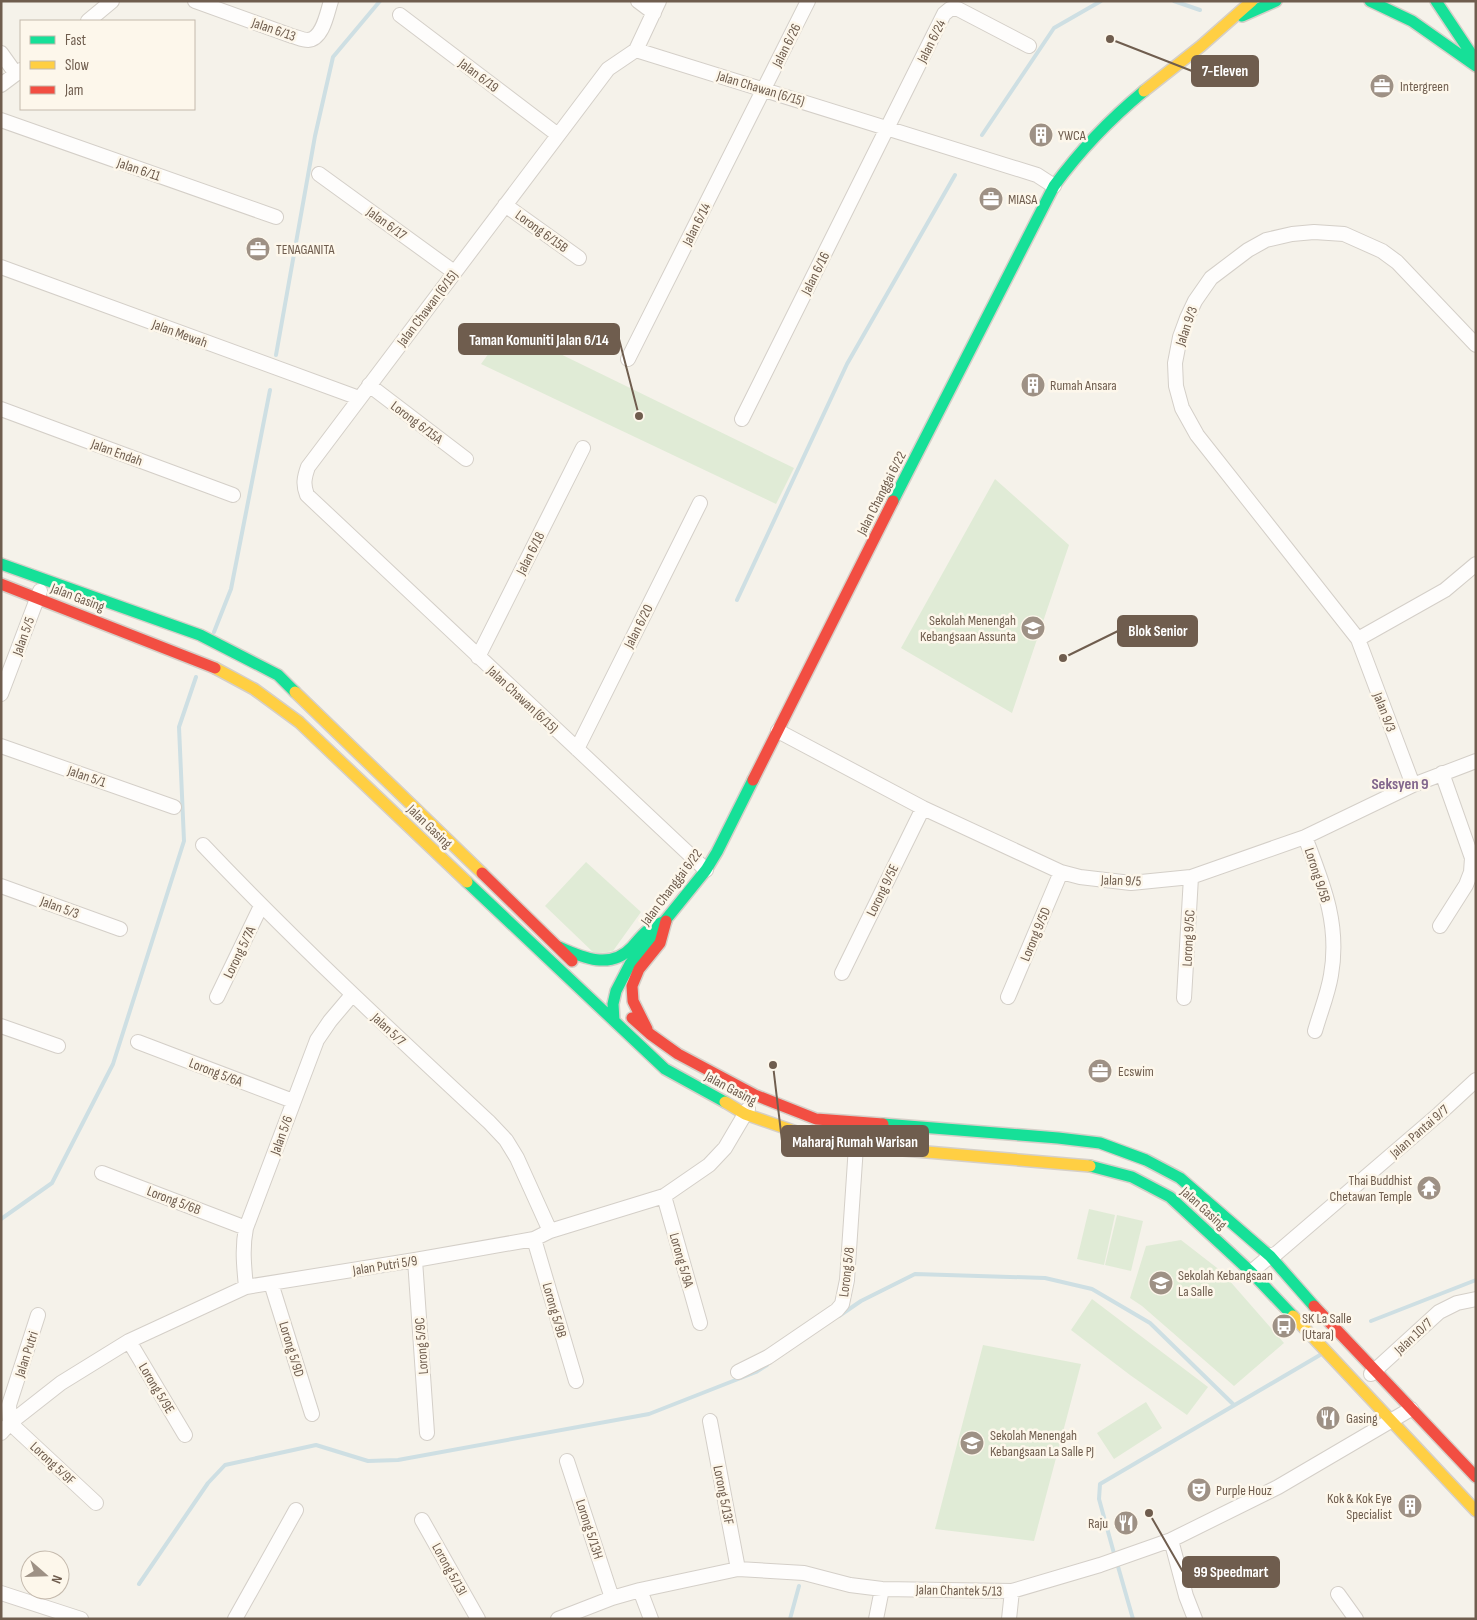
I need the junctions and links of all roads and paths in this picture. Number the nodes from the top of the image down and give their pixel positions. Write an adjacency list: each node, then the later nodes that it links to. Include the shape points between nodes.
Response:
1 (112, 1): 13 (street)
2 (195, 1): 3 (street, Jalan 6/13, via 308,40 320,30)
3 (332, 1)
4 (638, 1): 11 (street)
5 (808, 1): 23 (street, Jalan 6/26)
6 (1247, 1): 14 (main road)
7 (1252, 1): 14 (main road, Jalan Changgai 6/22)
8 (1276, 1): 14 (main road, Jalan Changgai 6/22)
9 (1370, 1): 20 (main road, via 1389,7 1422,26)
10 (1436, 1): 19 (main road)
11 (656, 7): 17 (street)
12 (400, 15): 26 (street, Jalan 6/19)
13 (89, 20)
14 (1234, 20): 28 (main road, Jalan Changgai 6/22, via 1112,118)
15 (1430, 20): 20 (main road)
16 (1029, 46): 25 (street, Jalan 6/24, via 958,9 950,9 944,14)
17 (636, 50): 23 (street, Jalan Chawan (6/15)); 26 (street, Jalan Chawan (6/15), via 608,69)
18 (1, 53): 21 (street)
19 (1476, 60)
20 (1476, 66)
21 (18, 72): 22 (street)
22 (1, 85)
23 (764, 89): 25 (street, Jalan Chawan (6/15)); 35 (street, Jalan 6/14)
24 (1, 120): 30 (street, Jalan 6/11)
25 (888, 127): 28 (street, Jalan Chawan (6/15), via 1038,175); 39 (street, Jalan 6/16)
26 (558, 135): 29 (street, Jalan Chawan (6/15))
27 (319, 174): 33 (street, Jalan 6/17)
28 (1054, 186): 52 (main road, Jalan Changgai 6/22)
29 (505, 205): 31 (street, Lorong 6/15B); 33 (street, Jalan Chawan (6/15))
30 (276, 217)
31 (578, 258)
32 (1, 267): 37 (street, Jalan Mewah)
33 (454, 272): 36 (street, Jalan Chawan (6/15))
34 (1476, 344): 49 (street, Jalan 9/3, via 1397,262 1382,251 1344,234 1314,232 1266,240 1211,278 1187,318 1175,363 1176,386 1182,408 1197,435)
35 (628, 359)
36 (369, 385): 37 (street, Jalan Chawan (6/15)); 41 (street, Lorong 6/15A)
37 (359, 398): 50 (street, Jalan Chawan (6/15), via 308,467 304,478 307,495)
38 (1, 409): 42 (street, Jalan Endah)
39 (742, 419)
40 (583, 448): 50 (street, Jalan 6/18)
41 (466, 458)
42 (233, 495)
43 (700, 503): 54 (street, Jalan 6/20)
44 (1, 564): 46 (main road, Jalan Gasing)
45 (1476, 564): 49 (street, via 1445,590)
46 (44, 579): 48 (street, Jalan 5/5); 70 (main road, Jalan Gasing, via 200,635 278,676)
47 (1, 584): 48 (main road, Jalan Gasing)
48 (37, 597): 51 (street, Jalan 5/5); 78 (main road, Jalan Gasing, via 187,656 254,689 298,722)
49 (1358, 639): 57 (street, Jalan 9/3)
50 (478, 657): 54 (street, Jalan Chawan (6/15))
51 (1, 694)
52 (778, 731): 59 (street, Jalan 9/5); 62 (main road, Jalan Changgai 6/22)
53 (1, 746): 58 (street, Jalan 5/1)
54 (577, 749): 62 (street, Jalan Chawan (6/15))
55 (1476, 761): 56 (street, Jalan 9/5)
56 (1442, 773): 57 (street, Jalan 9/5); 68 (street, via 1470,850 1472,865 1466,885)
57 (1413, 785): 60 (street, Jalan 9/5)
58 (174, 807)
59 (923, 808): 63 (street, Jalan 9/5); 72 (street, Lorong 9/5E)
60 (1305, 837): 64 (street, Jalan 9/5); 80 (street, Lorong 9/5B, via 1326,894 1334,935 1331,976)
61 (203, 844): 66 (street, Jalan 5/7)
62 (706, 870): 67 (main road, Jalan Changgai 6/22)
63 (1061, 872): 64 (street, Jalan 9/5, via 1131,883); 74 (street, Lorong 9/5D)
64 (1191, 877): 77 (street, Lorong 9/5C)
65 (1, 886): 69 (street, Jalan 5/3)
66 (260, 906): 73 (street, Jalan 5/7); 75 (street, Lorong 5/7A)
67 (666, 921): 70 (main road, via 650,927 628,952 608,961 597,962); 76 (main road, Jalan Changgai 6/22, via 630,964); 81 (main road, via 661,942 631,984 635,1009)
68 (1440, 926)
69 (120, 929)
70 (558, 947): 71 (main road, Jalan Gasing)
71 (578, 967)
72 (842, 973)
73 (352, 995): 86 (street, Jalan 5/6, via 317,1040); 92 (street, Jalan 5/7, via 506,1140)
74 (1008, 996)
75 (217, 997)
76 (609, 997): 78 (main road); 81 (main road, Jalan Gasing)
77 (1184, 998)
78 (614, 1021): 87 (main road, Jalan Gasing, via 665,1069)
79 (1, 1026): 83 (street)
80 (1315, 1031)
81 (650, 1034): 85 (main road, Jalan Gasing, via 678,1054)
82 (138, 1042): 86 (street, Lorong 5/6A)
83 (58, 1046)
84 (1476, 1080): 94 (street, Jalan Pantai 9/7)
85 (754, 1095): 87 (street, Jalan Putri 5/9); 94 (main road, Jalan Gasing, via 816,1119 1100,1143 1146,1160 1180,1178)
86 (293, 1101): 91 (street, Jalan 5/6)
87 (745, 1114): 88 (main road, Jalan Gasing, via 808,1136); 90 (street, Jalan Putri 5/9, via 725,1148 709,1165)
88 (856, 1146): 96 (main road, Jalan Gasing, via 1096,1166 1132,1177 1170,1197); 104 (street, Lorong 5/8, via 842,1304 768,1356)
89 (102, 1173): 91 (street, Lorong 5/6B)
90 (664, 1196): 92 (street, Jalan Putri 5/9); 101 (street, Lorong 5/9A)
91 (246, 1228): 98 (street, Jalan 5/6, via 243,1250)
92 (550, 1231): 93 (street, Jalan Putri 5/9)
93 (534, 1239): 95 (street, Jalan Putri 5/9); 105 (street, Lorong 5/9B)
94 (1270, 1256): 96 (street, Jalan Pantai 9/7); 103 (main road, Jalan Gasing, via 1338,1333)
95 (415, 1260): 97 (street, Jalan Putri 5/9); 112 (street, Lorong 5/9C)
96 (1251, 1272): 106 (main road, Jalan Gasing)
97 (272, 1283): 98 (street, Jalan Putri 5/9); 108 (street, Lorong 5/9D)
98 (246, 1287): 102 (street, Jalan Putri 5/9)
99 (1476, 1299): 103 (street, Jalan 10/7, via 1457,1303 1439,1312)
100 (38, 1315): 111 (street, Jalan Putri)
101 (700, 1323)
102 (129, 1341): 111 (street, Jalan Putri 5/9, via 61,1382); 113 (street, Lorong 5/9E)
103 (1376, 1370): 106 (street, Jalan 10/7); 107 (main road, Jalan Gasing)
104 (738, 1372)
105 (576, 1381)
106 (1358, 1386): 109 (main road, Jalan Gasing)
107 (1411, 1409): 109 (street, Jalan Chantek 5/13); 115 (main road, Jalan Gasing)
108 (312, 1414)
109 (1390, 1421): 118 (main road, Jalan Gasing); 120 (street, Jalan Chantek 5/13, via 1278,1487)
110 (710, 1422): 121 (street, Lorong 5/13F)
111 (6, 1428): 116 (street, Lorong 5/9F)
112 (427, 1432)
113 (185, 1435)
114 (567, 1461): 127 (street, Lorong 5/13H)
115 (1476, 1477)
116 (96, 1503)
117 (296, 1510): 129 (street)
118 (1476, 1511)
119 (422, 1520): 130 (street, Lorong 5/13I)
120 (1171, 1540): 124 (street, Jalan Chantek 5/13); 135 (street)
121 (738, 1569): 122 (street, Jalan Chantek 5/13, via 804,1573 850,1585); 123 (street, Jalan Chantek 5/13)
122 (882, 1589): 124 (street, Jalan Chantek 5/13); 133 (street)
123 (640, 1590): 127 (street, Jalan Chantek 5/13); 132 (street)
124 (1012, 1591): 134 (street)
125 (1, 1593): 128 (street)
126 (1338, 1594): 136 (street)
127 (612, 1598): 131 (street, Jalan Chantek 5/13)
128 (81, 1619)
129 (235, 1619)
130 (478, 1619)
131 (558, 1619)
132 (651, 1619)
133 (876, 1619)
134 (1009, 1619)
135 (1195, 1619)
136 (1356, 1619)

